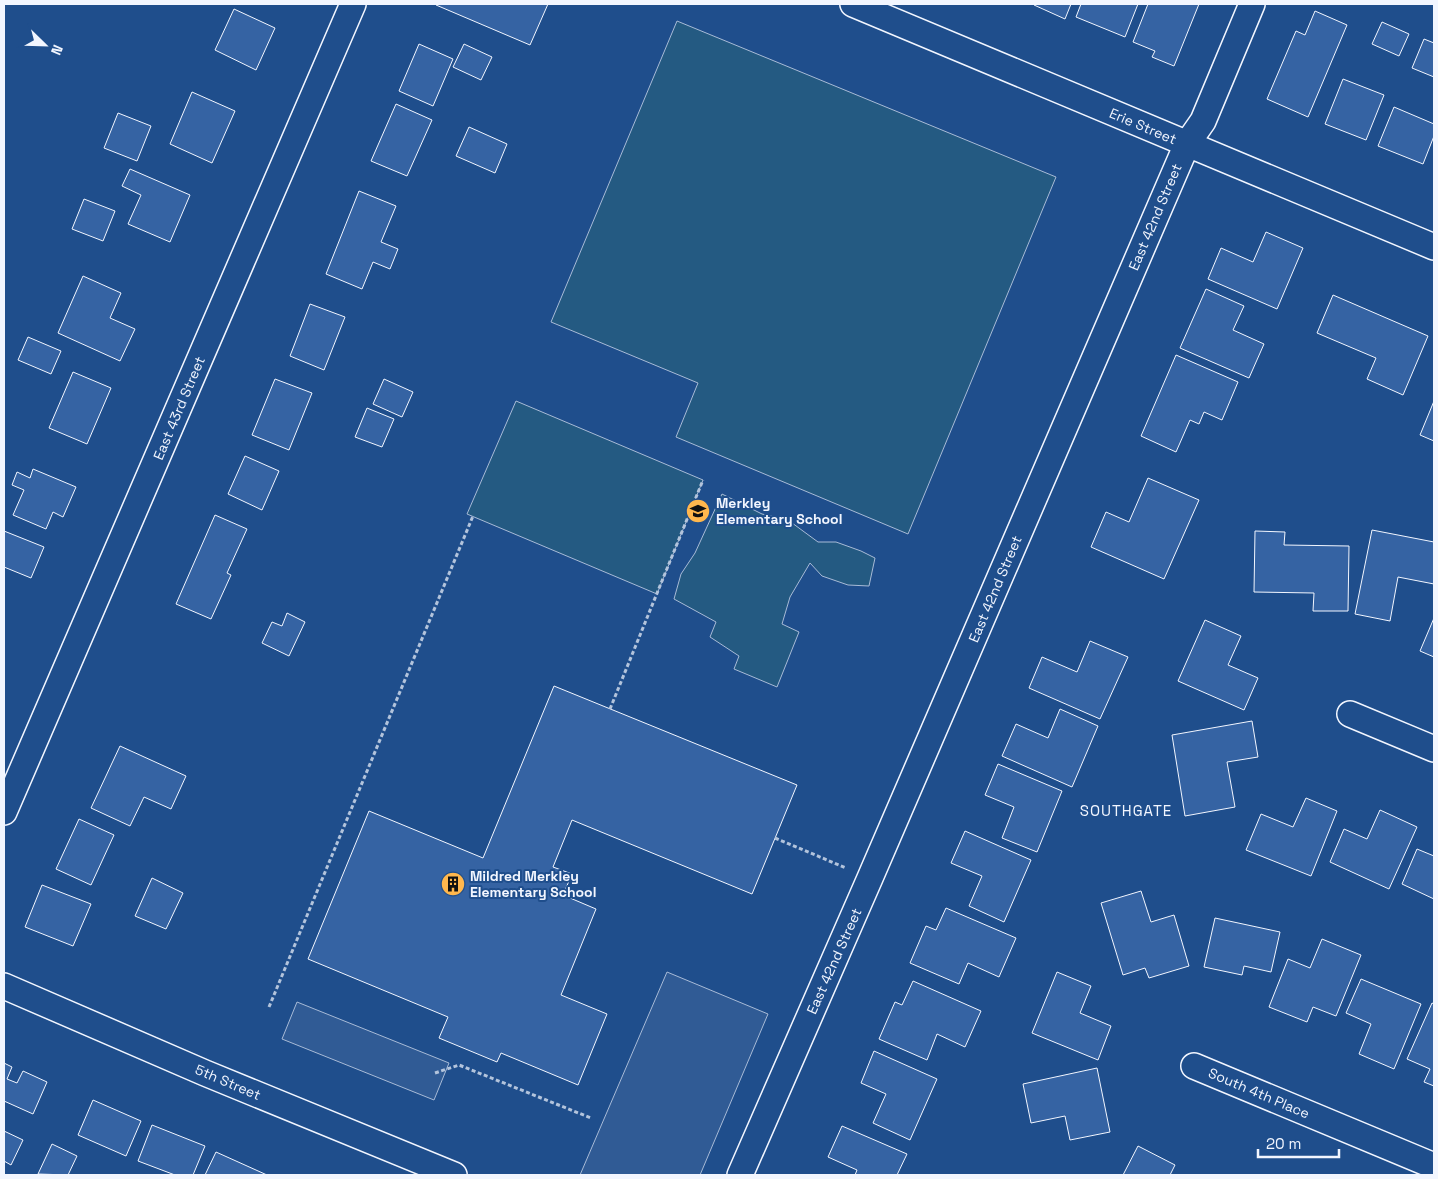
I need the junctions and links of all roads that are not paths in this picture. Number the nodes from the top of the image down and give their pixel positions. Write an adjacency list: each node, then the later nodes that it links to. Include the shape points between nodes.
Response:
1 (353, 4): 8 (street, East 43rd Street)
2 (853, 4): 4 (street, Erie Street)
3 (1252, 4): 4 (street, East 42nd Street, via 1203,121)
4 (1187, 144): 5 (street, Erie Street); 13 (street, East 42nd Street)
5 (1434, 247)
6 (1350, 714): 7 (street)
7 (1434, 749)
8 (4, 812)
9 (4, 986): 12 (street, 5th Street)
10 (1194, 1066): 11 (street, South 4th Place)
11 (1434, 1166)
12 (454, 1175)
13 (740, 1175)

